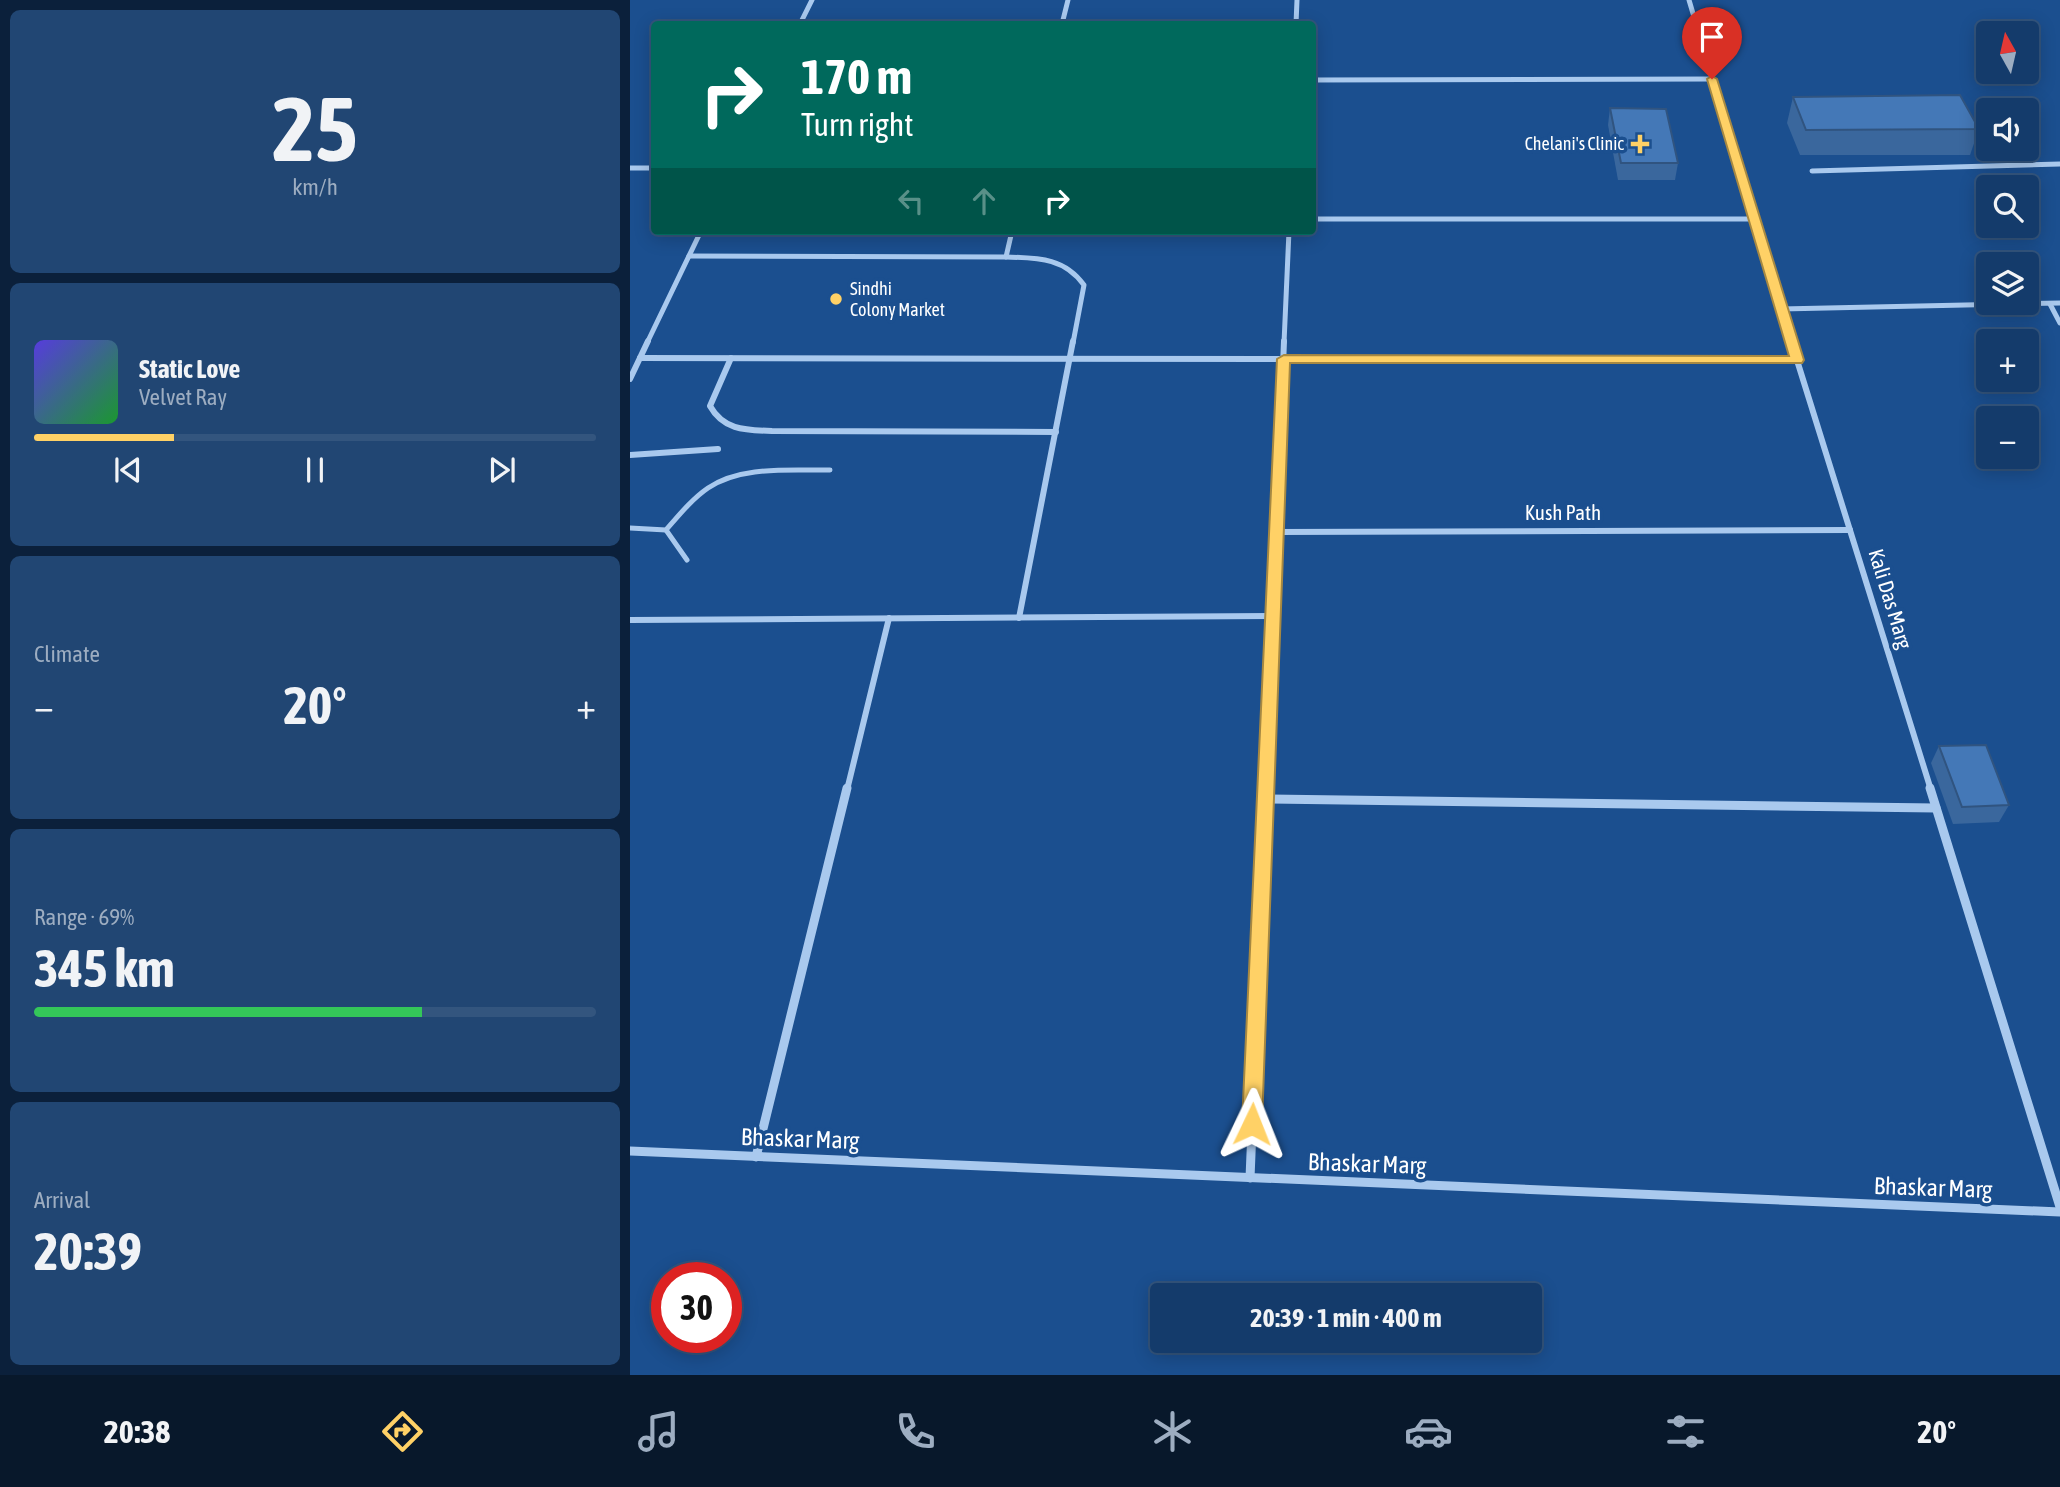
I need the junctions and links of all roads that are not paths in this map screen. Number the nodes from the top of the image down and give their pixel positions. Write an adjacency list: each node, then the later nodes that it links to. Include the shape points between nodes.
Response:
1 (811, 0): 5 (street)
2 (1068, 0): 6 (street)
3 (1297, 0): 7 (street)
4 (1689, 0): 8 (street, Kali Das Marg)
5 (801, 21)
6 (1063, 21)
7 (1296, 21)
8 (1712, 79): 9 (street); 15 (street, Kali Das Marg)
9 (1316, 80)
10 (2060, 164): 13 (street)
11 (630, 168): 12 (street)
12 (651, 168)
13 (1812, 172)
14 (1316, 219): 15 (street)
15 (1754, 219): 23 (street, Kali Das Marg)
16 (699, 235): 19 (street)
17 (1011, 235): 20 (street)
18 (1289, 235): 28 (street)
19 (689, 256): 20 (street); 25 (street)
20 (1006, 257): 27 (street, via 1056,260 1076,272 1084,285)
21 (2060, 303): 22 (street)
22 (2050, 304): 23 (street); 24 (street)
23 (1781, 309): 29 (street, Kali Das Marg)
24 (2060, 323)
25 (640, 358): 26 (street); 30 (street)
26 (731, 358): 27 (street); 31 (street, via 709,405 715,418 730,428)
27 (1070, 358): 28 (street); 31 (street)
28 (1284, 359): 29 (street); 38 (street)
29 (1797, 360): 37 (street, Kali Das Marg)
30 (630, 379)
31 (1056, 432): 42 (street)
32 (718, 449): 33 (street)
33 (630, 455)
34 (831, 470): 36 (lane, via 762,471 714,484)
35 (630, 528): 36 (lane)
36 (666, 530): 39 (lane)
37 (1850, 530): 38 (street, Kush Path); 45 (street, Kali Das Marg)
38 (1276, 532): 40 (street)
39 (687, 560)
40 (1273, 616): 42 (street); 44 (street)
41 (889, 618): 42 (street); 43 (street); 47 (street)
42 (1019, 618)
43 (630, 620)
44 (1266, 799): 45 (street); 48 (street)
45 (1936, 807): 49 (street, Kali Das Marg)
46 (630, 1151): 47 (street, Bhaskar Marg)
47 (756, 1157): 48 (street, Bhaskar Marg)
48 (1250, 1178): 49 (street, Bhaskar Marg)
49 (2060, 1210)

